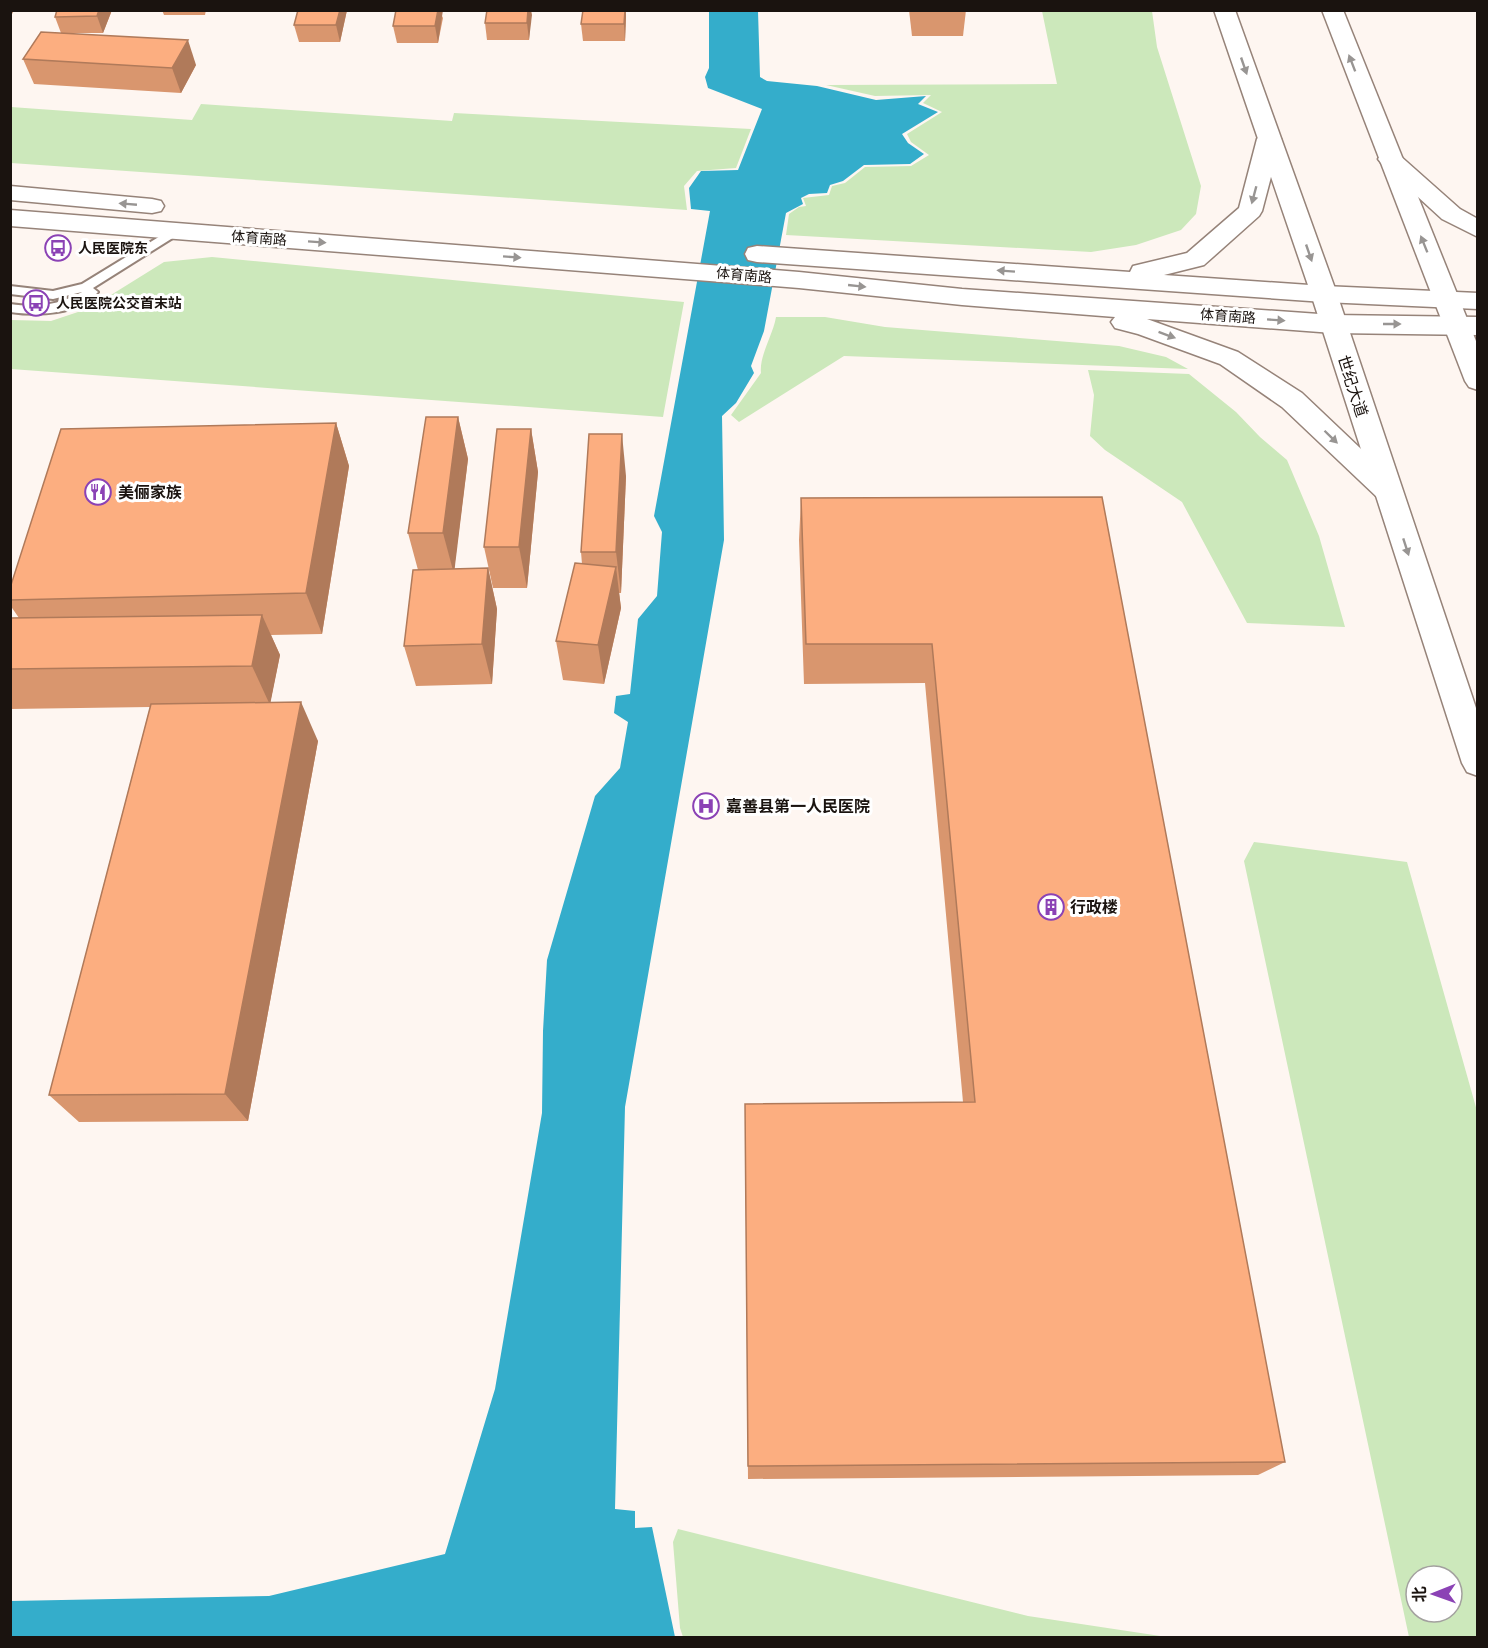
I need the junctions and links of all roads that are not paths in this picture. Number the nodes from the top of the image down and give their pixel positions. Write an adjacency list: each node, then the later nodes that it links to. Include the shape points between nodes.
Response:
1 (1224, 10): 3 (main road, 世纪大道, one-way to 3)
2 (1332, 10): 4 (main road, one-way to 2)
3 (1269, 139): 12 (main road, one-way to 12, via 1250,211 1195,259 1117,278); 14 (main road, 世纪大道, one-way to 14)
4 (1390, 159): 7 (main road, via 1451,214); 15 (main road, one-way to 4)
5 (10, 193): 9 (main road, 体育南路, one-way to 5, via 423,229)
6 (10, 218): 8 (main road, 体育南路)
7 (1478, 229)
8 (175, 231): 9 (main road, 体育南路, one-way to 9); 10 (lane)
9 (664, 258): 11 (main road, 体育南路)
10 (128, 263): 13 (lane, via 86,287 53,295); 18 (lane, via 100,287 65,308)
11 (800, 268): 12 (main road, 体育南路, one-way to 11); 17 (main road, 体育南路, one-way to 17)
12 (1064, 276): 14 (main road, 体育南路)
13 (10, 290)
14 (1324, 294): 15 (main road, 体育南路); 19 (main road, 世纪大道)
15 (1445, 298): 16 (main road, 体育南路); 20 (main road)
16 (1478, 301)
17 (1029, 302): 19 (main road, 体育南路, one-way to 19); 22 (main road, one-way to 22, via 1145,327 1229,358 1293,400)
18 (10, 308)
19 (1333, 324): 20 (main road, 体育南路, one-way to 20); 22 (main road, 世纪大道)
20 (1466, 325): 21 (main road)
21 (1478, 381)
22 (1388, 491): 23 (main road, 世纪大道, one-way to 23)
23 (1478, 763)

